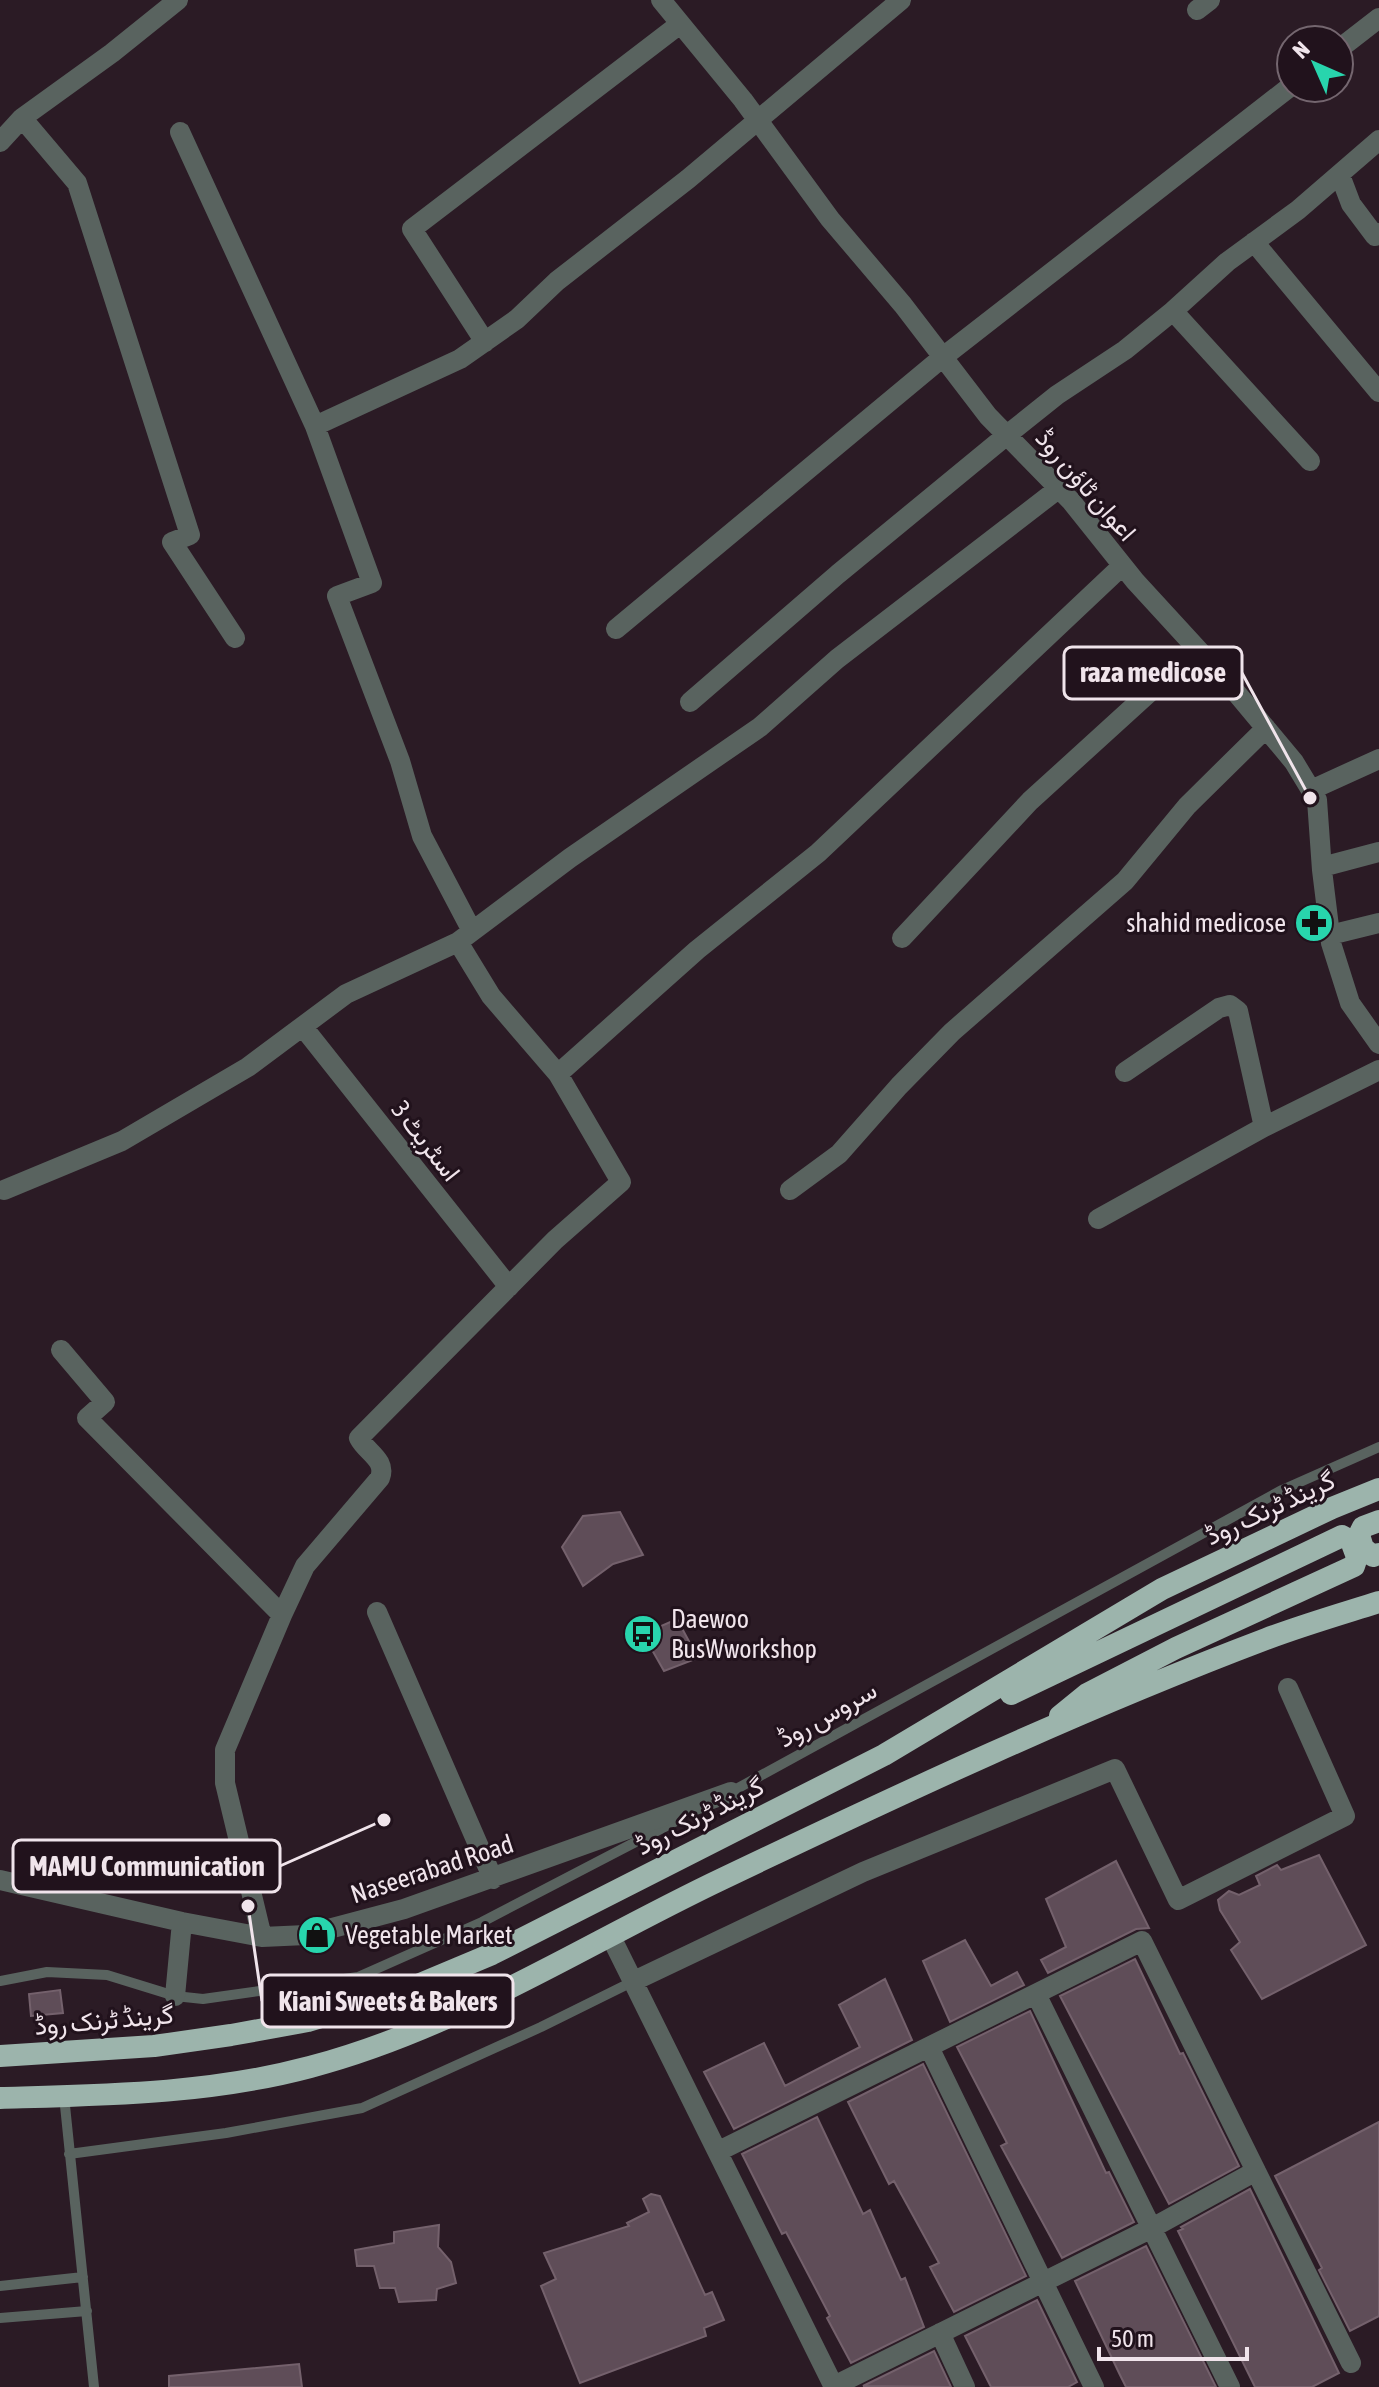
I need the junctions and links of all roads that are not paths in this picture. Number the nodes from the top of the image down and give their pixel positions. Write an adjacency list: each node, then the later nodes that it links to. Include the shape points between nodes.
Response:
1 (178, 0): 8 (street)
2 (661, 0): 5 (street, اعوان ٹاؤن روڈ)
3 (901, 0): 9 (street)
4 (1379, 18): 6 (street)
5 (680, 24): 9 (street, اعوان ٹاؤن روڈ); 17 (street, via 412,229)
6 (1355, 37)
7 (1275, 98): 18 (street)
8 (22, 118): 12 (street); 26 (street, via 77,183 190,535 172,542)
9 (757, 120): 17 (street); 18 (street, اعوان ٹاؤن روڈ)
10 (180, 132): 20 (street)
11 (1379, 140): 13 (street)
12 (0, 142)
13 (1340, 175): 14 (street, via 1351,204 1375,236); 15 (street)
14 (1379, 233)
15 (1254, 242): 16 (street); 19 (street)
16 (1173, 311): 21 (street); 22 (street)
17 (485, 342): 20 (street, via 460,359)
18 (943, 357): 21 (street, اعوان ٹاؤن روڈ); 25 (street)
19 (1375, 380)
20 (315, 426): 36 (street, via 372,583 337,596 400,761 422,836)
21 (1007, 435): 23 (street, اعوان ٹاؤن روڈ); 28 (street)
22 (1310, 461)
23 (1058, 489): 24 (street, اعوان ٹاؤن روڈ); 36 (street, via 837,659 760,727)
24 (1122, 566): 27 (street, اعوان ٹاؤن روڈ); 42 (street, via 818,853 697,950)
25 (616, 629)
26 (235, 638)
27 (1197, 649): 29 (street, اعوان ٹاؤن روڈ); 37 (street, via 1030,801)
28 (690, 702)
29 (1266, 728): 31 (street, اعوان ٹاؤن روڈ); 45 (street, via 1187,806 1125,881 952,1032 839,1154)
30 (1379, 759): 31 (street)
31 (1311, 790): 33 (street, اعوان ٹاؤن روڈ, via 1317,800)
32 (1379, 852): 33 (street)
33 (1322, 867): 35 (street, اعوان ٹاؤن روڈ)
34 (1379, 923): 35 (street)
35 (1330, 935): 39 (street, اعوان ٹاؤن روڈ, via 1350,1003)
36 (465, 937): 38 (street, via 346,994); 42 (street, via 491,996)
37 (902, 938)
38 (303, 1027): 44 (street, via 248,1067 122,1141); 47 (street, اسٹریٹ 3)
39 (1379, 1044)
40 (1379, 1070): 43 (street)
41 (1125, 1072): 43 (street, via 1230,1005 1238,1011)
42 (558, 1074): 47 (street, via 621,1182)
43 (1264, 1127): 46 (street)
44 (4, 1190)
45 (790, 1190)
46 (1098, 1219)
47 (509, 1287): 55 (street, via 359,1438 380,1462 380,1478 305,1566)
48 (61, 1350): 55 (street, via 105,1402 87,1418)
49 (1379, 1447): 59 (lane, سروس روڈ, via 1282,1490)
50 (1379, 1489): 58 (highway, گرینڈ ٹرنک روڈ, via 1162,1589)
51 (1379, 1521): 52 (highway, via 1363,1527 1359,1535 1363,1548)
52 (1379, 1554)
53 (1379, 1602): 57 (highway, via 1267,1639)
54 (377, 1612): 60 (street)
55 (282, 1615): 63 (street, via 225,1750 225,1783)
56 (1288, 1688): 66 (street, via 1345,1816 1178,1900 1115,1769 863,1872)
57 (1043, 1731): 58 (highway, via 1087,1694 1354,1566 1357,1557 1351,1541 1342,1536); 64 (highway, via 718,1880)
58 (884, 1755): 70 (highway, گرینڈ ٹرنک روڈ, via 492,1954 399,1993 308,2021 231,2035)
59 (731, 1792): 60 (street, Naseerabad Road); 68 (lane, سروس روڈ, via 482,1922 358,1977 203,1999)
60 (493, 1879): 63 (street, Naseerabad Road, via 306,1935)
61 (0, 1880): 62 (street, Naseerabad Road)
62 (182, 1922): 63 (street, Naseerabad Road); 68 (street)
63 (262, 1937)
64 (611, 1937): 66 (street); 71 (highway, via 431,2026 307,2068 196,2088)
65 (0, 1981): 68 (lane, سروس روڈ, via 47,1972 107,1975)
66 (634, 1981): 73 (street); 74 (lane, via 362,2108)
67 (1036, 1994): 69 (street); 75 (street, via 1142,1941); 76 (street)
68 (175, 1996)
69 (929, 2047): 73 (street); 78 (street)
70 (0, 2056)
71 (64, 2096): 72 (highway); 74 (lane)
72 (0, 2098)
73 (719, 2151): 84 (street)
74 (69, 2154): 77 (lane)
75 (1256, 2171): 76 (street); 83 (street)
76 (1152, 2228): 78 (street); 88 (street)
77 (83, 2277): 79 (lane); 80 (lane)
78 (1043, 2282): 82 (street); 87 (street)
79 (0, 2286)
80 (87, 2311): 81 (lane); 85 (lane)
81 (0, 2318)
82 (940, 2333): 84 (street); 86 (street)
83 (1351, 2363)
84 (834, 2386)
85 (94, 2387)
86 (965, 2387)
87 (1094, 2387)
88 (1230, 2387)

